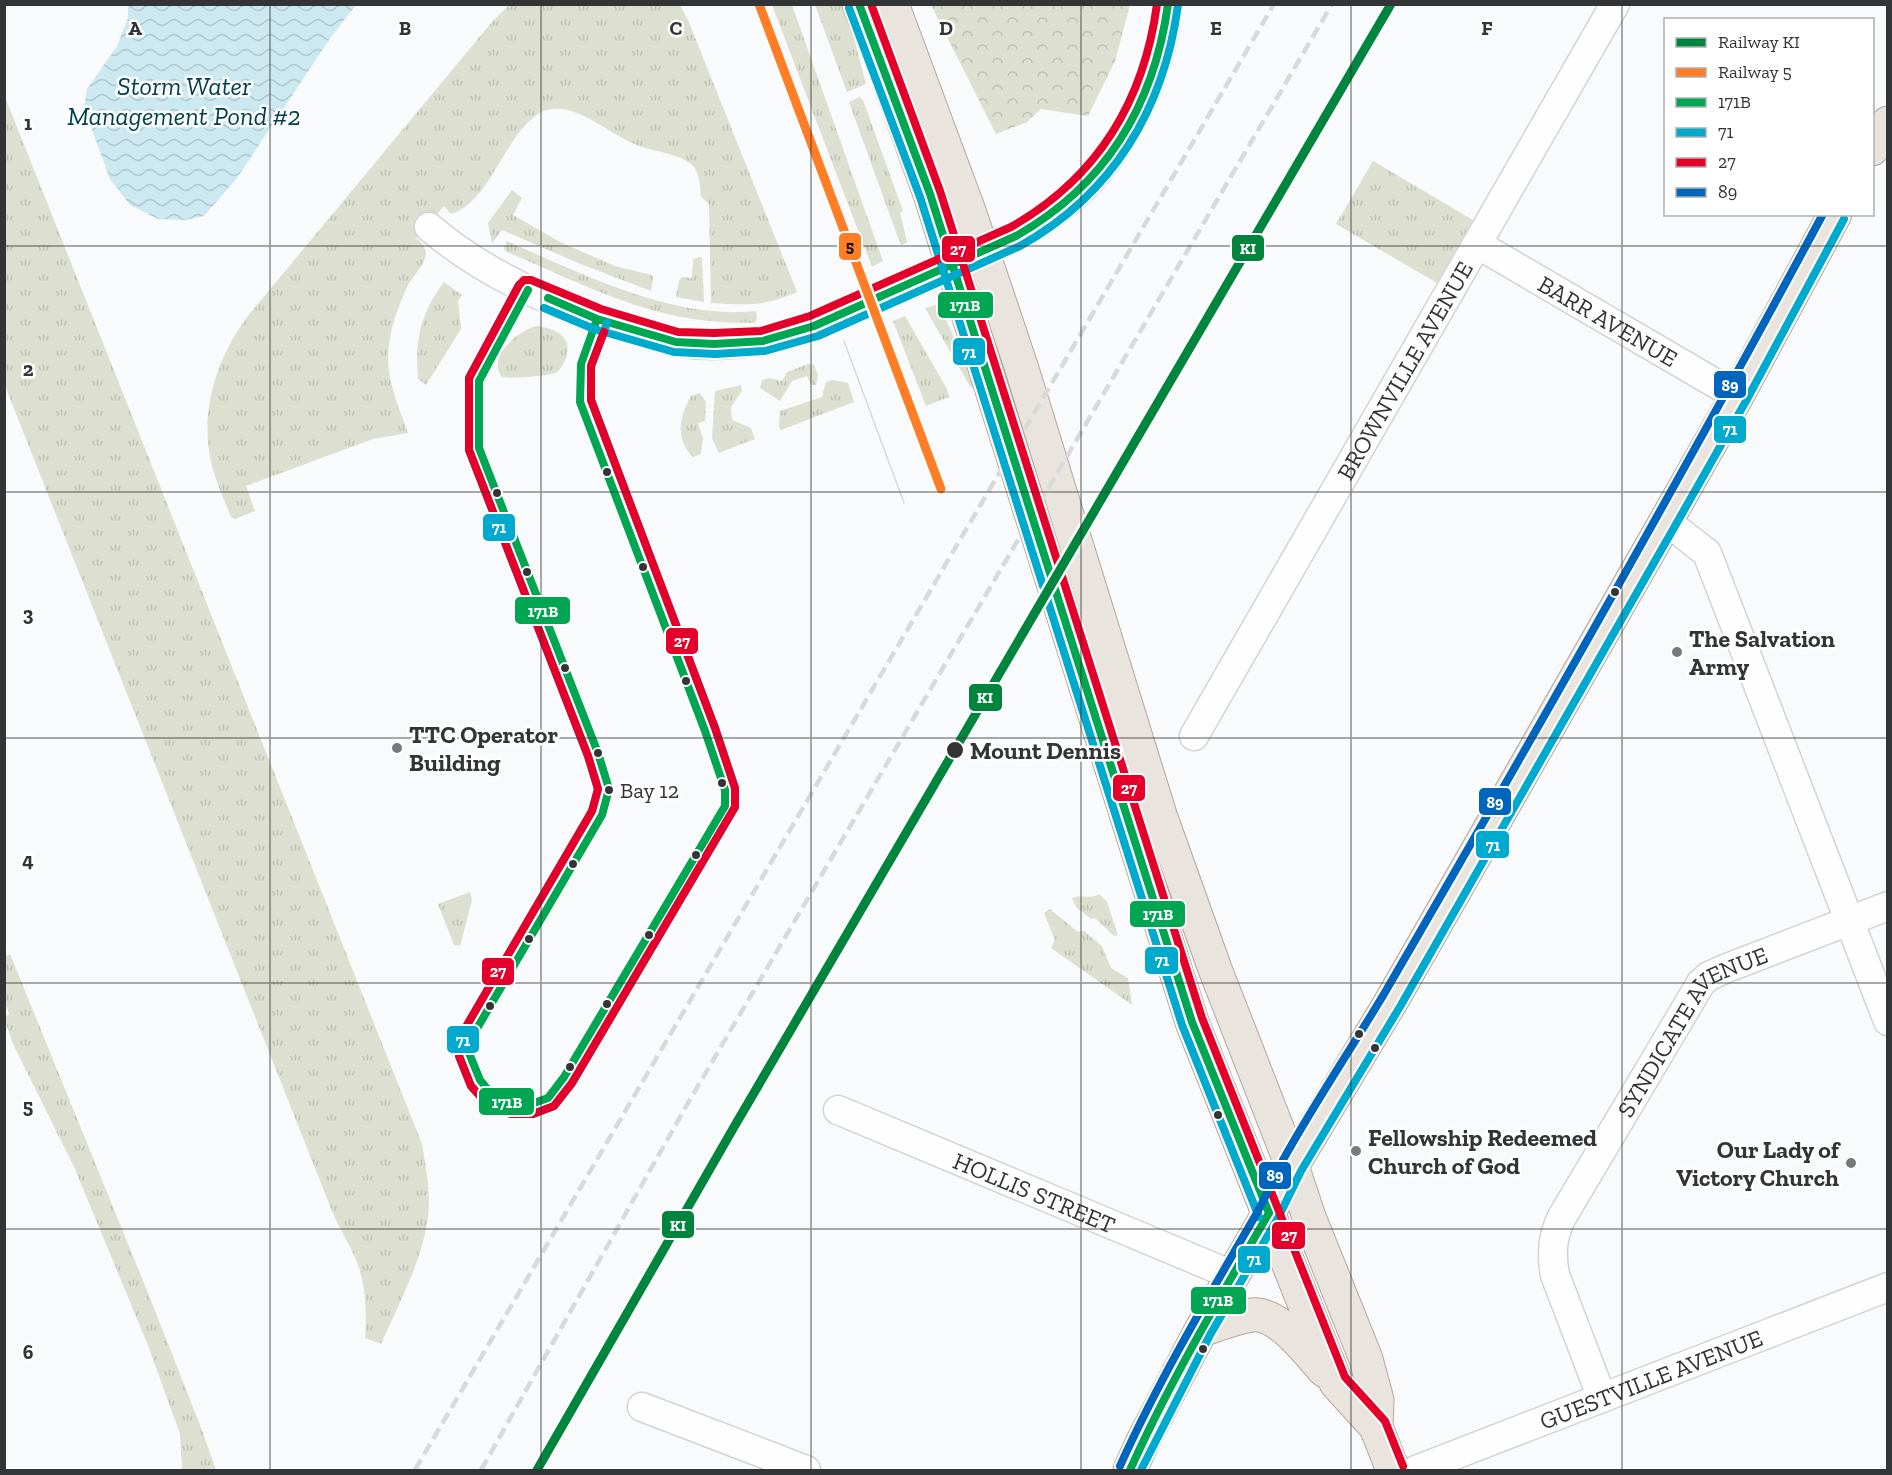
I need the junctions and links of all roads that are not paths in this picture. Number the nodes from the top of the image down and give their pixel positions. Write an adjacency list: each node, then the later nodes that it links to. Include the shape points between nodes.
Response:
1 (860, 4): 18 (main road, via 930,194 1192,1022)
2 (892, 4): 17 (main road, via 969,211 1021,366 1160,815 1215,969)
3 (1168, 4): 8 (street, bridge, via 1153,72 1123,137 1074,196 1016,236 814,326 764,342 676,342 597,319 528,290 453,247)
4 (1615, 4): 9 (street, BROWNVILLE AVENUE)
5 (1887, 123): 6 (main road)
6 (1874, 146)
7 (1834, 216): 10 (main road)
8 (429, 227)
9 (1477, 244): 10 (street, BARR AVENUE); 12 (street, BROWNVILLE AVENUE)
10 (1737, 396): 11 (main road)
11 (1666, 521): 14 (street, via 1707,553); 17 (main road)
12 (1194, 736)
13 (1887, 906): 14 (street, SYNDICATE AVENUE)
14 (1849, 921): 15 (street); 23 (street, SYNDICATE AVENUE, via 1727,968 1701,983 1555,1229 1555,1275)
15 (1887, 1021)
16 (837, 1110): 19 (street, HOLLIS STREET)
17 (1293, 1166): 18 (main road); 25 (main road, via 1309,1217 1366,1359 1377,1400)
18 (1269, 1213): 19 (main road); 22 (main road)
19 (1232, 1275): 21 (main road)
20 (1887, 1287): 23 (street, GUESTVILLE AVENUE)
21 (1201, 1330): 22 (main road, via 1252,1315 1267,1316 1283,1327); 27 (main road)
22 (1336, 1383): 25 (main road)
23 (1602, 1398): 29 (street, GUESTVILLE AVENUE)
24 (642, 1407): 26 (street)
25 (1376, 1427): 28 (main road)
26 (806, 1470)
27 (1130, 1470)
28 (1393, 1470)
29 (1416, 1470)

